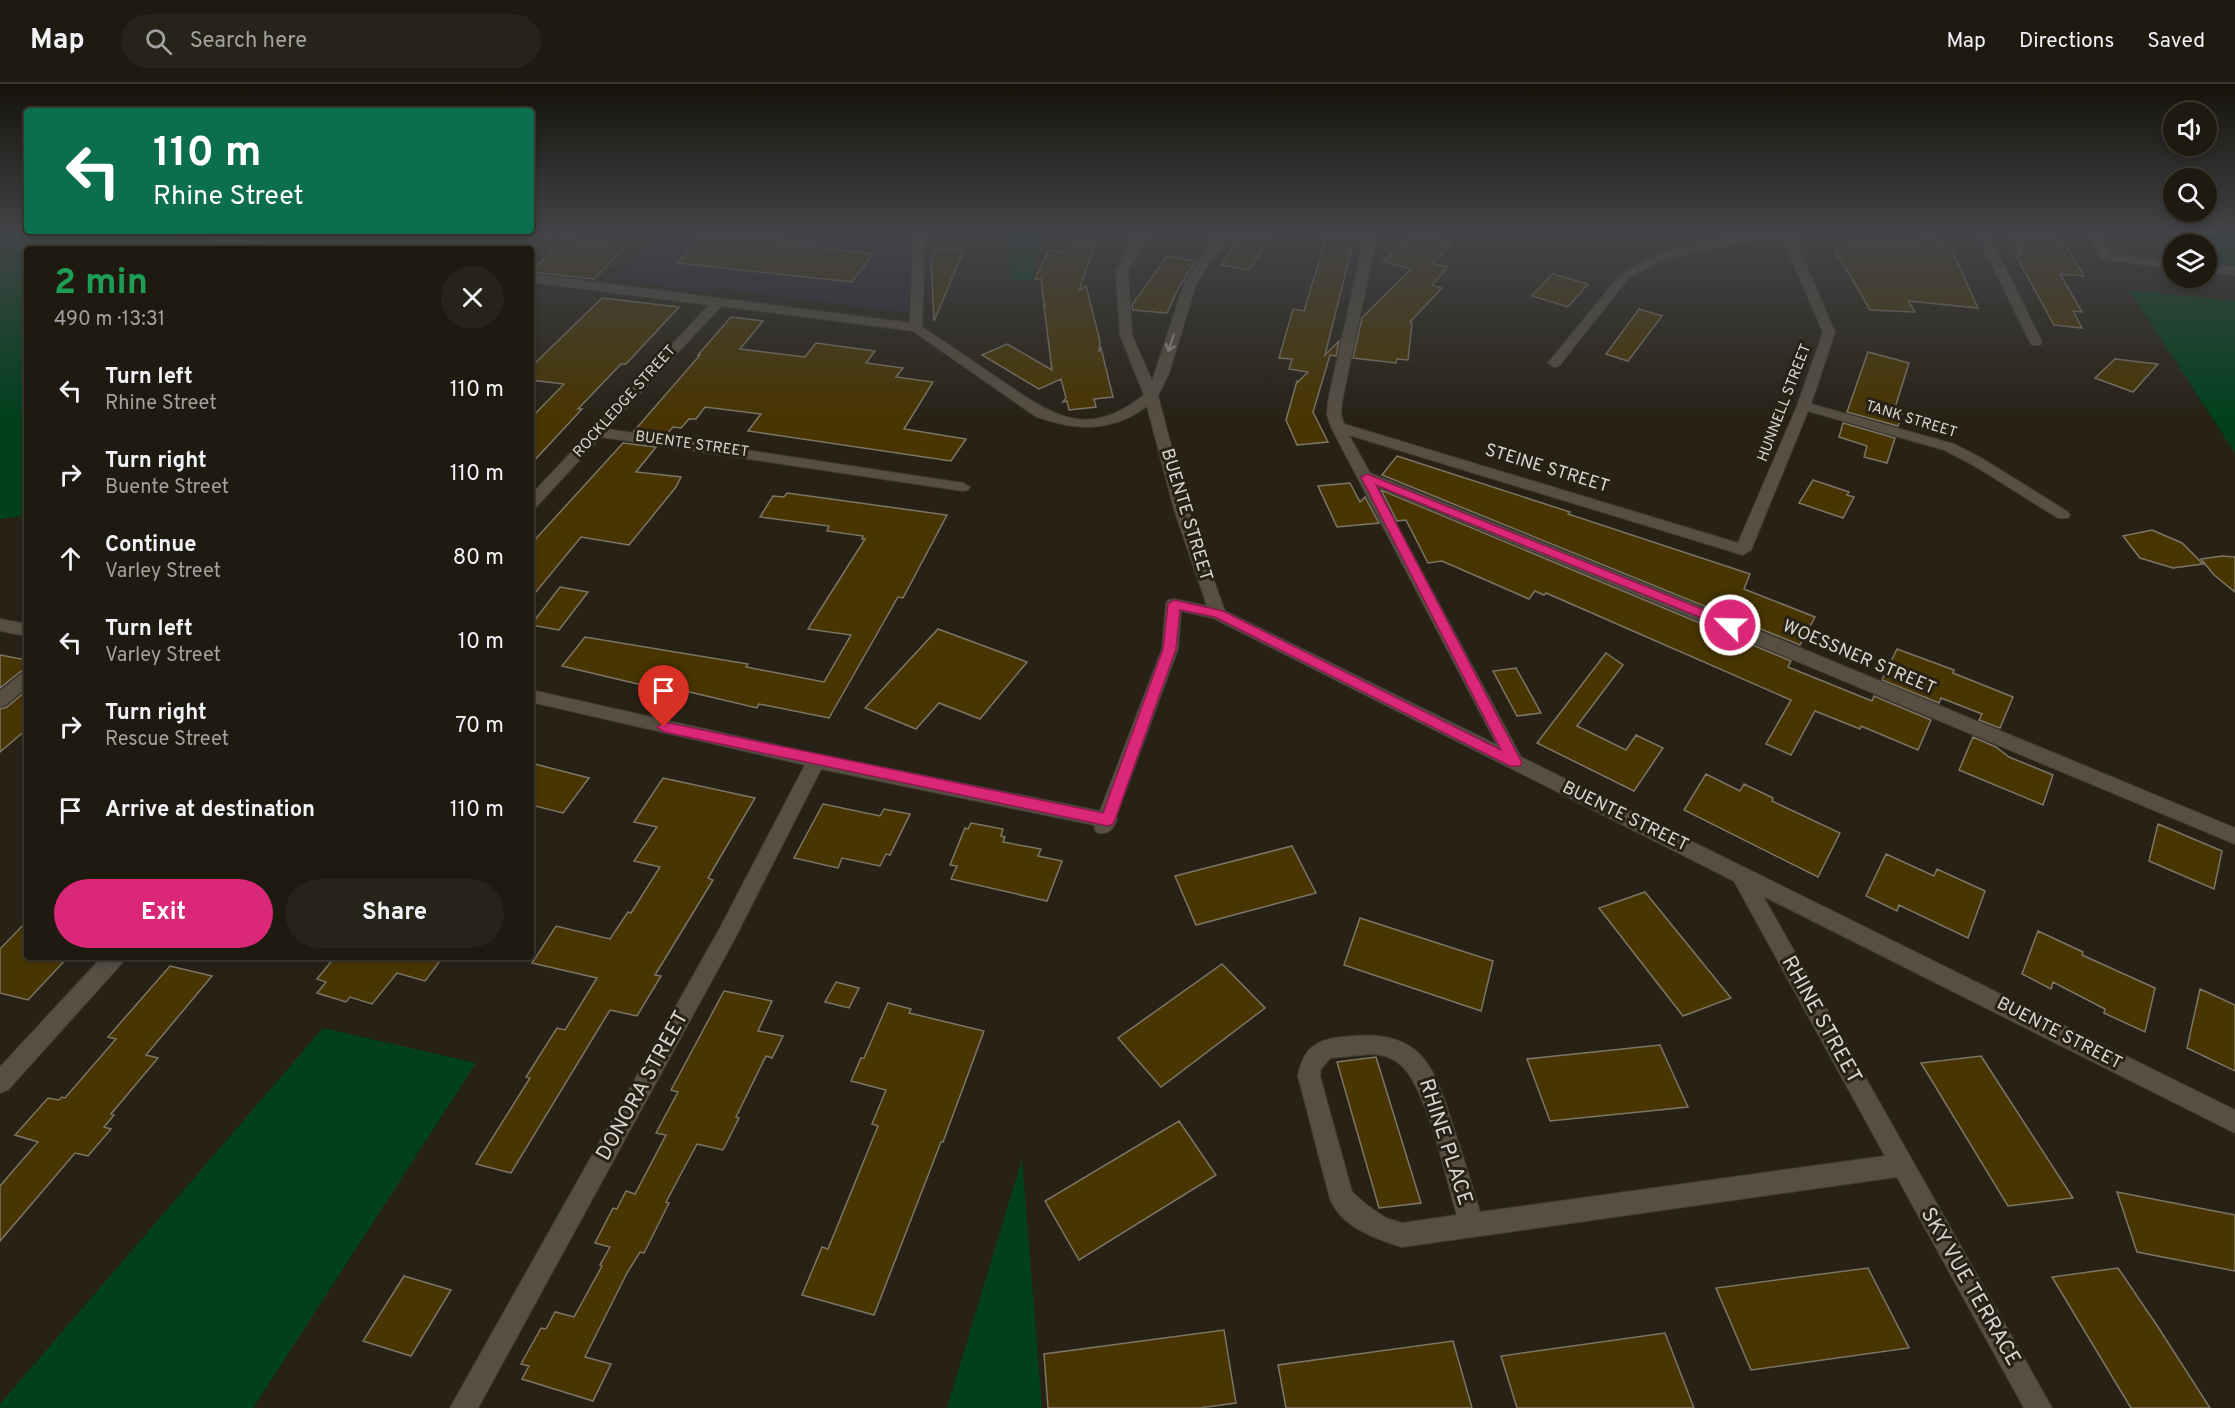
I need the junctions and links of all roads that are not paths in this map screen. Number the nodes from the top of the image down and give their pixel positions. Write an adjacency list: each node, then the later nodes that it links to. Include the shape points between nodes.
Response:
1 (677, 297): 9 (street)
2 (917, 297): 10 (street)
3 (1124, 297): 13 (street, BUENTE STREET, via 1126,335)
4 (1186, 297): 13 (street, one-way to 13)
5 (1358, 297): 15 (street, via 1335,401)
6 (1609, 297): 12 (street)
7 (1814, 297): 14 (street, HUNNELL STREET, via 1829,332)
8 (2014, 297): 11 (street)
9 (718, 302): 10 (street); 16 (street, ROCKLEDGE STREET)
10 (916, 328): 13 (street, via 1040,413 1061,422 1111,422 1132,413)
11 (2036, 342)
12 (1554, 363)
13 (1151, 396): 22 (street, BUENTE STREET, via 1181,509)
14 (1804, 406): 20 (street, TANK STREET, via 1949,447); 21 (street, HUNNELL STREET)
15 (1338, 427): 17 (street); 21 (street, STEINE STREET)
16 (598, 432): 18 (street, BUENTE STREET); 19 (street, ROCKLEDGE STREET)
17 (1367, 477): 29 (street); 30 (street, WOESSNER STREET)
18 (963, 487)
19 (534, 501)
20 (2063, 515)
21 (1743, 549)
22 (1218, 614): 28 (street, via 1174,604 1170,649 1105,824); 29 (street, BUENTE STREET)
23 (0, 626): 24 (street)
24 (24, 630)
25 (24, 681): 27 (street)
26 (534, 697): 28 (street)
27 (0, 701)
28 (816, 760): 37 (street, DONORA STREET, via 728,934)
29 (1515, 763): 31 (street, BUENTE STREET)
30 (2235, 836)
31 (1741, 875): 34 (street, BUENTE STREET); 35 (street, RHINE STREET)
32 (112, 960): 33 (street)
33 (0, 1083)
34 (2235, 1122)
35 (1902, 1165): 36 (street, RHINE PLACE); 38 (street, SKY VUE TERRACE)
36 (1472, 1225): 36 (street, RHINE PLACE, via 1402,1235 1380,1228 1342,1199 1310,1076 1311,1065 1324,1049 1376,1043 1401,1052 1421,1069)
37 (463, 1408)
38 (2039, 1408)

